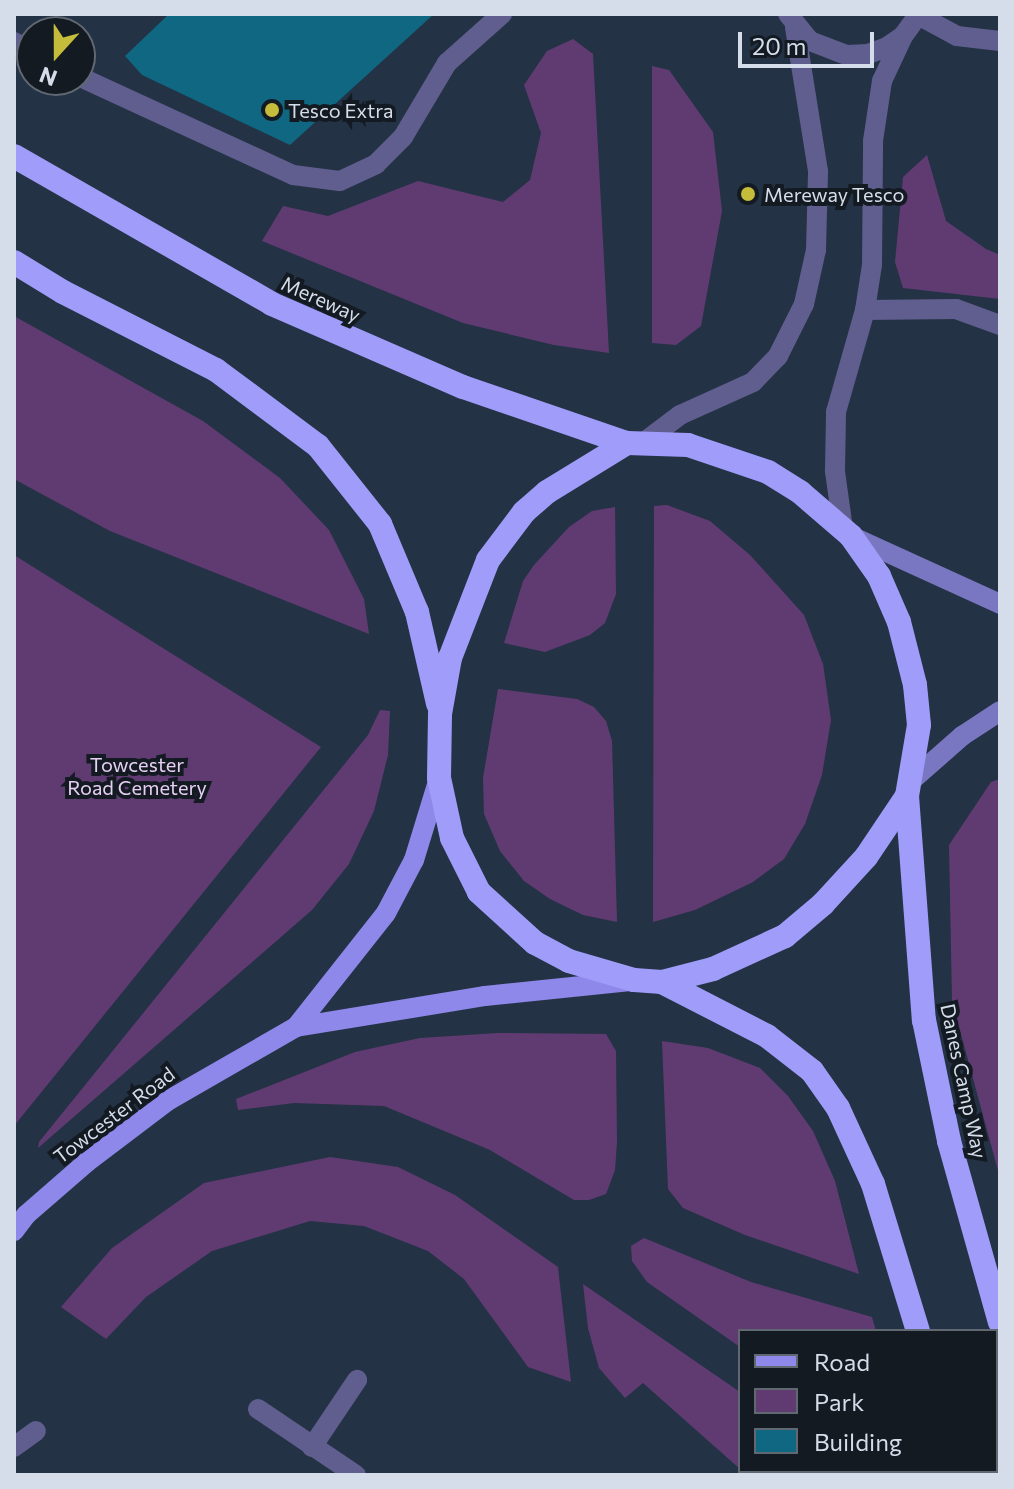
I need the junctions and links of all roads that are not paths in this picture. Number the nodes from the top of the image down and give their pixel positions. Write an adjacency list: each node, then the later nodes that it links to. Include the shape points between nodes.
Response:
1 (502, 14): 6 (street, via 447,63 403,137 376,164 340,181 293,175)
2 (918, 15): 4 (street); 5 (street, via 957,36)
3 (791, 20): 4 (street, via 810,41 847,55 877,51); 11 (street, via 818,171 816,250 804,304 778,356 753,382 680,415)
4 (903, 36): 9 (street, via 882,81 873,141 872,265)
5 (1000, 41)
6 (96, 84)
7 (14, 156): 11 (highway, Mereway, via 272,304 463,387)
8 (14, 262): 15 (highway, via 216,370 318,446 380,524 417,612)
9 (865, 310): 10 (street, via 956,309); 12 (street, via 836,412 835,471)
10 (1000, 325)
11 (635, 443): 12 (highway, Mereway, via 688,445 768,472); 15 (highway, via 547,492 524,512 488,560 450,658)
12 (847, 533): 13 (street); 17 (highway, Danes Camp Way, via 879,576 899,622 915,685 919,725)
13 (1000, 604)
14 (1000, 711): 17 (street, via 962,736)
15 (440, 714): 16 (highway)
16 (439, 778): 18 (highway, via 452,838 479,892 535,943 569,961); 20 (main road, Towcester Road, via 414,860 386,913)
17 (910, 788): 19 (highway, via 866,857 785,936 713,969); 22 (highway, Danes Camp Way, via 924,1020 949,1141)
18 (634, 980): 19 (highway); 20 (main road, Towcester Road, via 485,996)
19 (662, 982): 23 (highway, via 767,1036 812,1071 838,1108 873,1184)
20 (296, 1027): 21 (main road, Towcester Road, via 169,1100 87,1162)
21 (14, 1231)
22 (1000, 1322)
23 (917, 1329)
24 (357, 1380): 28 (street)
25 (258, 1409): 28 (street)
26 (36, 1431): 27 (street)
27 (14, 1447)
28 (312, 1447): 29 (street)
29 (356, 1475)

